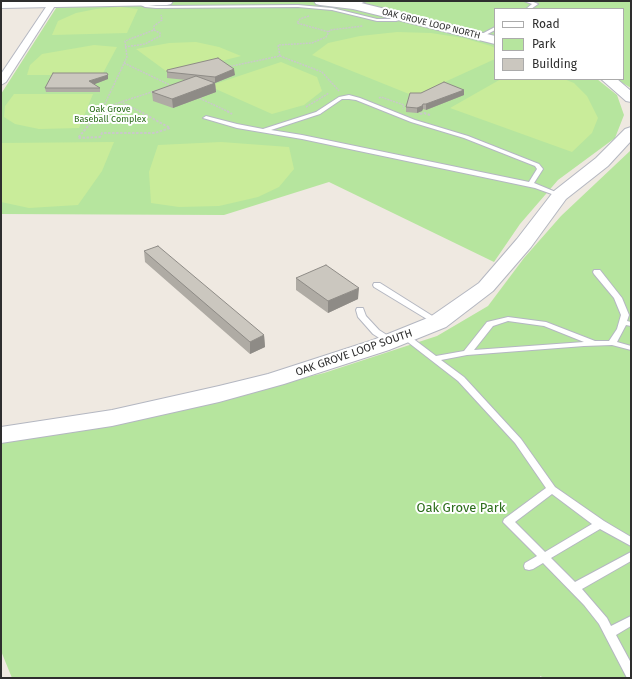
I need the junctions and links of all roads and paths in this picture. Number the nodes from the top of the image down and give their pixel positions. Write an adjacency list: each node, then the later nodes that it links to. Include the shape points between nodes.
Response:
1 (167, 1): 5 (street)
2 (320, 1): 6 (street, OAK GROVE LOOP NORTH)
3 (526, 1): 8 (lane, via 536,4)
4 (53, 2): 5 (street); 7 (street); 21 (street)
5 (139, 2): 11 (lane, via 156,7 298,6 332,9 377,20 396,20)
6 (359, 3): 11 (street, OAK GROVE LOOP NORTH)
7 (1, 4)
8 (530, 8)
9 (159, 13): 14 (path, via 162,20 154,26)
10 (311, 16): 15 (path, via 300,19 297,23)
11 (404, 17): 16 (street, OAK GROVE LOOP NORTH)
12 (363, 26): 15 (path)
13 (494, 29): 16 (lane)
14 (154, 30): 18 (path, via 125,41); 18 (path, via 160,32 160,36 145,44)
15 (328, 32): 19 (path, via 326,37 312,43 278,45)
16 (480, 36): 17 (street, OAK GROVE LOOP NORTH)
17 (494, 40)
18 (125, 48): 22 (path, via 127,57)
19 (280, 56): 23 (path); 29 (path, via 322,72)
20 (1, 62): 21 (street)
21 (14, 62): 25 (street)
22 (124, 63): 27 (path); 35 (path)
23 (225, 68)
24 (609, 80): 33 (street)
25 (1, 82)
26 (178, 83): 27 (path)
27 (172, 85): 28 (path); 34 (path)
28 (179, 89)
29 (339, 91): 30 (path); 36 (path, via 318,98)
30 (345, 91)
31 (193, 95): 39 (path)
32 (374, 97): 37 (path, via 404,105)
33 (631, 98)
34 (121, 102): 35 (path); 35 (path, via 170,128 155,133 102,133 100,137 78,138)
35 (104, 108)
36 (303, 109)
37 (403, 109)
38 (418, 114): 41 (path, via 432,116)
39 (233, 115)
40 (206, 118): 42 (lane)
41 (429, 119)
42 (263, 130): 44 (lane); 44 (lane, via 304,118 341,98 349,97 412,121 466,137 537,165 540,169)
43 (631, 132): 45 (street, OAK GROVE LOOP SOUTH, via 602,162)
44 (530, 185): 45 (lane)
45 (560, 195): 49 (street, OAK GROVE LOOP SOUTH, via 524,243 486,287)
46 (597, 272): 50 (lane, via 618,298)
47 (377, 285): 49 (lane)
48 (360, 310): 51 (lane, via 362,317 376,332)
49 (438, 322): 51 (street, OAK GROVE LOOP SOUTH)
50 (627, 323): 53 (lane)
51 (397, 339): 56 (lane); 57 (street, OAK GROVE LOOP SOUTH, via 276,379 205,398 112,418)
52 (594, 343): 53 (lane); 55 (lane); 55 (lane, via 546,324 508,319 490,324)
53 (612, 343): 54 (lane)
54 (631, 348)
55 (467, 353): 56 (lane)
56 (434, 359): 58 (lane, via 460,379 518,441)
57 (1, 435)
58 (552, 489): 59 (lane); 62 (lane, via 508,522)
59 (600, 524): 60 (lane); 62 (lane)
60 (630, 541)
61 (631, 556): 64 (lane)
62 (544, 557): 63 (lane); 64 (lane)
63 (529, 566)
64 (574, 588): 66 (lane, via 603,621)
65 (631, 621): 66 (lane)
66 (609, 633): 67 (lane)
67 (631, 674)

